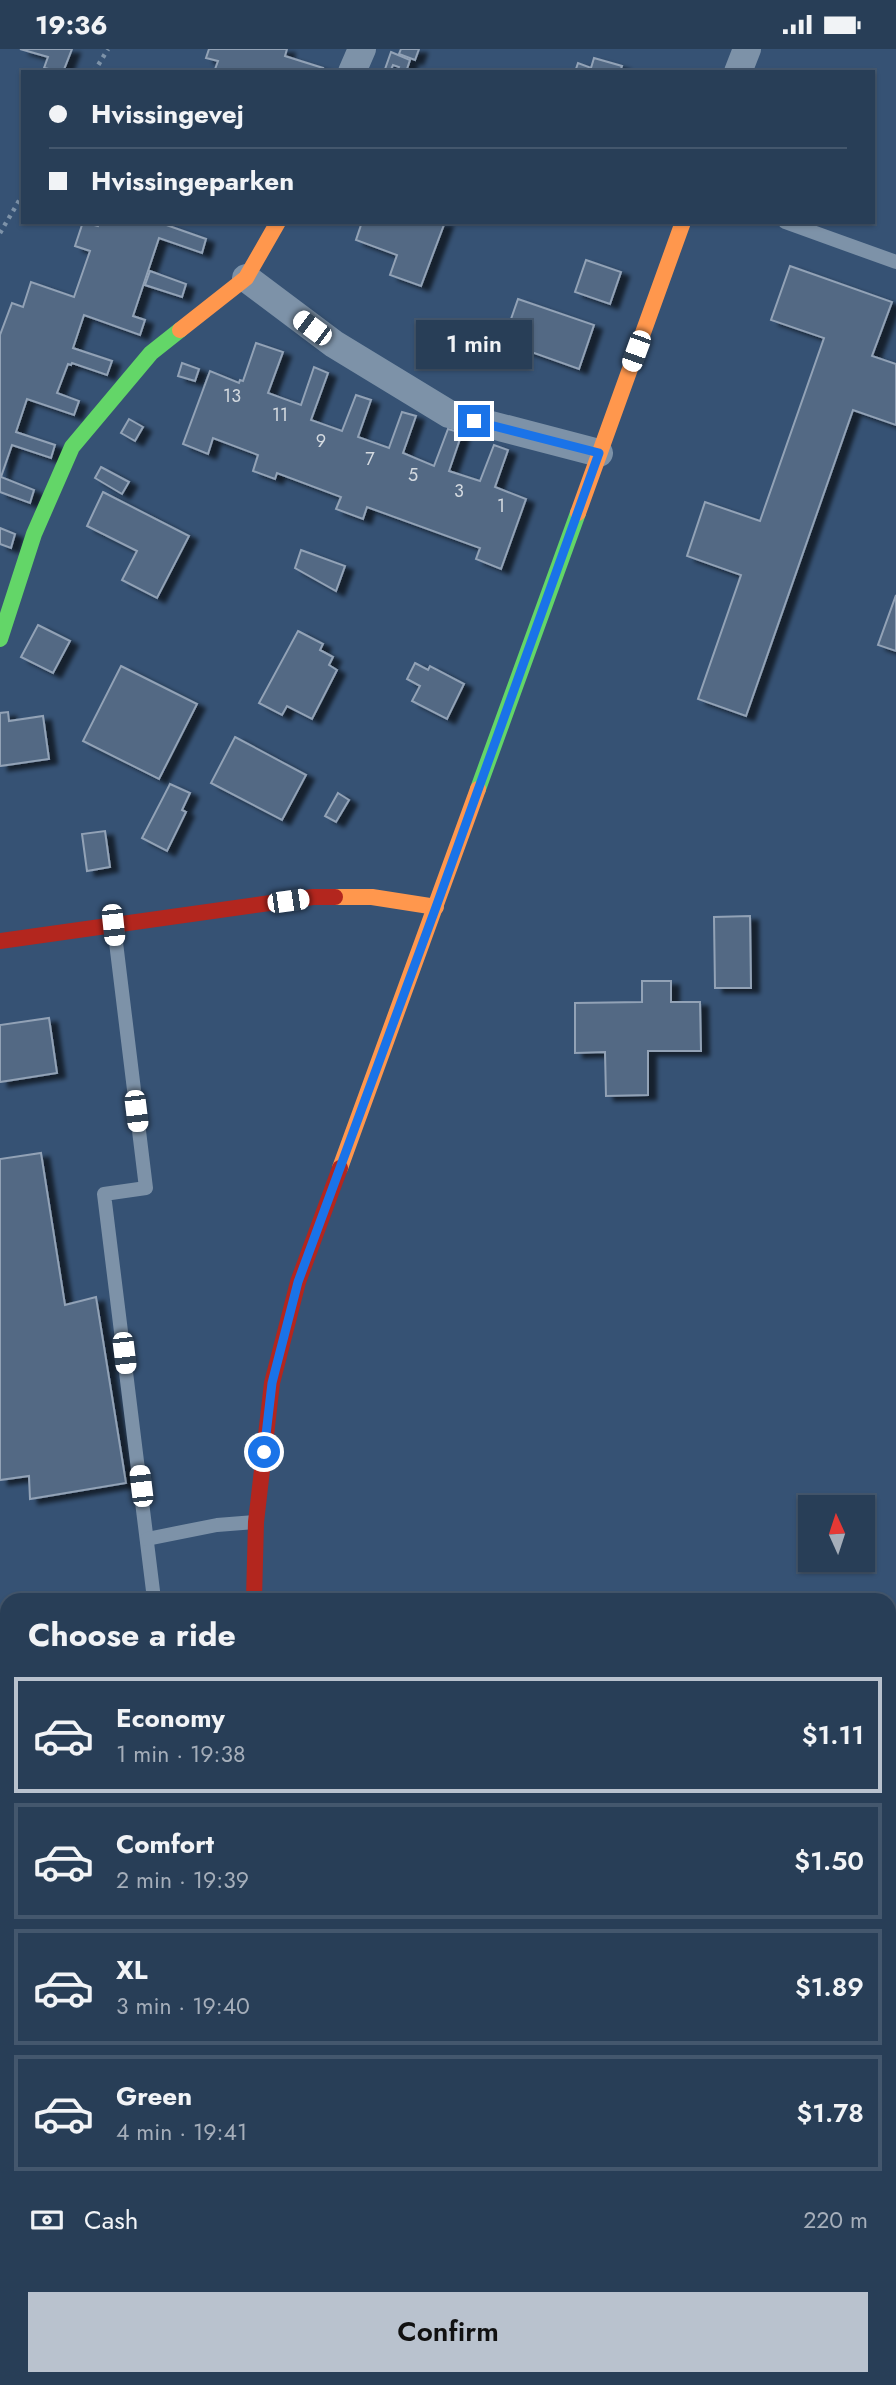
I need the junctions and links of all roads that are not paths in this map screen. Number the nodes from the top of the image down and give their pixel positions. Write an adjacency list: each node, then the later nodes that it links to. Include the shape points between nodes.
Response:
1 (362, 49): 3 (street)
2 (747, 49): 4 (street)
3 (353, 70)
4 (739, 70)
5 (277, 224): 9 (street)
6 (682, 224): 10 (street)
7 (791, 224): 8 (lane)
8 (896, 262)
9 (246, 278): 10 (street, via 334,344 449,414); 11 (street, via 152,353 72,447 34,534)
10 (599, 453): 12 (street)
11 (0, 639)
12 (436, 907): 13 (street, via 372,897 313,897); 15 (street, via 298,1282 272,1383)
13 (113, 925): 14 (street); 16 (lane, via 146,1188 104,1194)
14 (0, 941)
15 (256, 1522): 16 (lane); 18 (street)
16 (147, 1539): 17 (lane)
17 (152, 1593)
18 (254, 1593)

